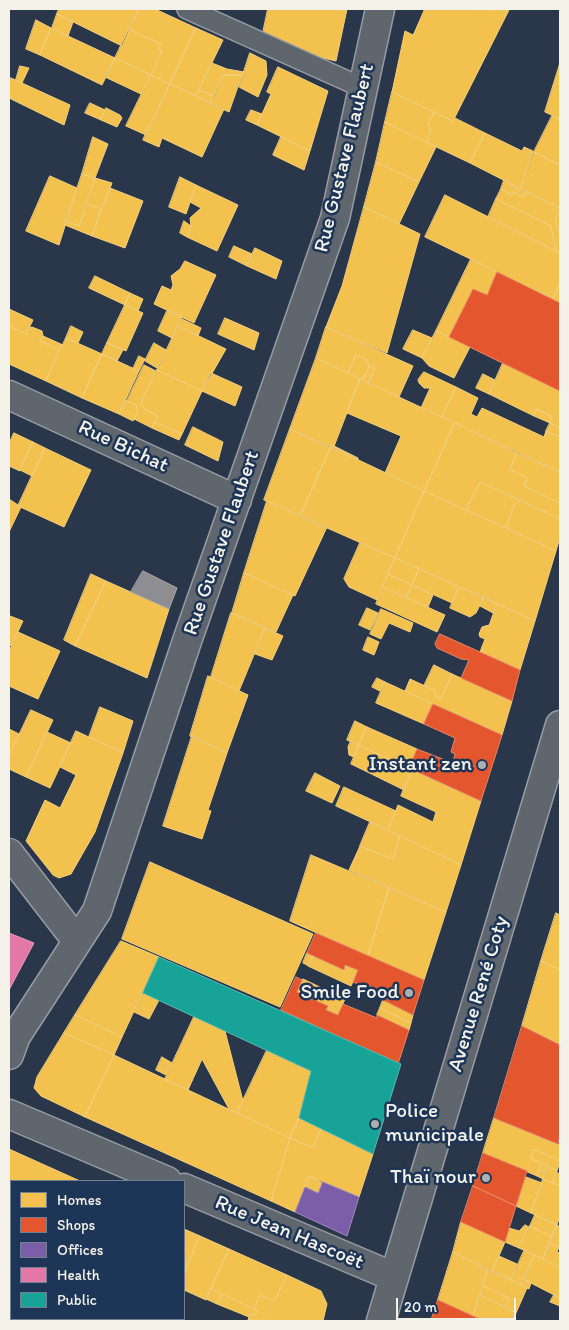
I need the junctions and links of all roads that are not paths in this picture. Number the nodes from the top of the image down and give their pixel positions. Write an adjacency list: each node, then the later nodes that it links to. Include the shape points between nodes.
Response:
1 (186, 9): 3 (lane)
2 (380, 9): 3 (street, Rue Gustave Flaubert)
3 (363, 88): 5 (street, Rue Gustave Flaubert, via 334,218)
4 (9, 395): 5 (street, Rue Bichat)
5 (236, 500): 8 (street, Rue Gustave Flaubert, via 97,911)
6 (558, 738): 13 (street, Avenue René Coty)
7 (9, 853): 8 (street)
8 (77, 941): 9 (street, Rue Gustave Flaubert, via 16,1036)
9 (9, 1055)
10 (9, 1114): 11 (street)
11 (165, 1180)
12 (185, 1188): 13 (street, Rue Jean Hascoët)
13 (394, 1278): 14 (street, Avenue René Coty)
14 (380, 1321)

